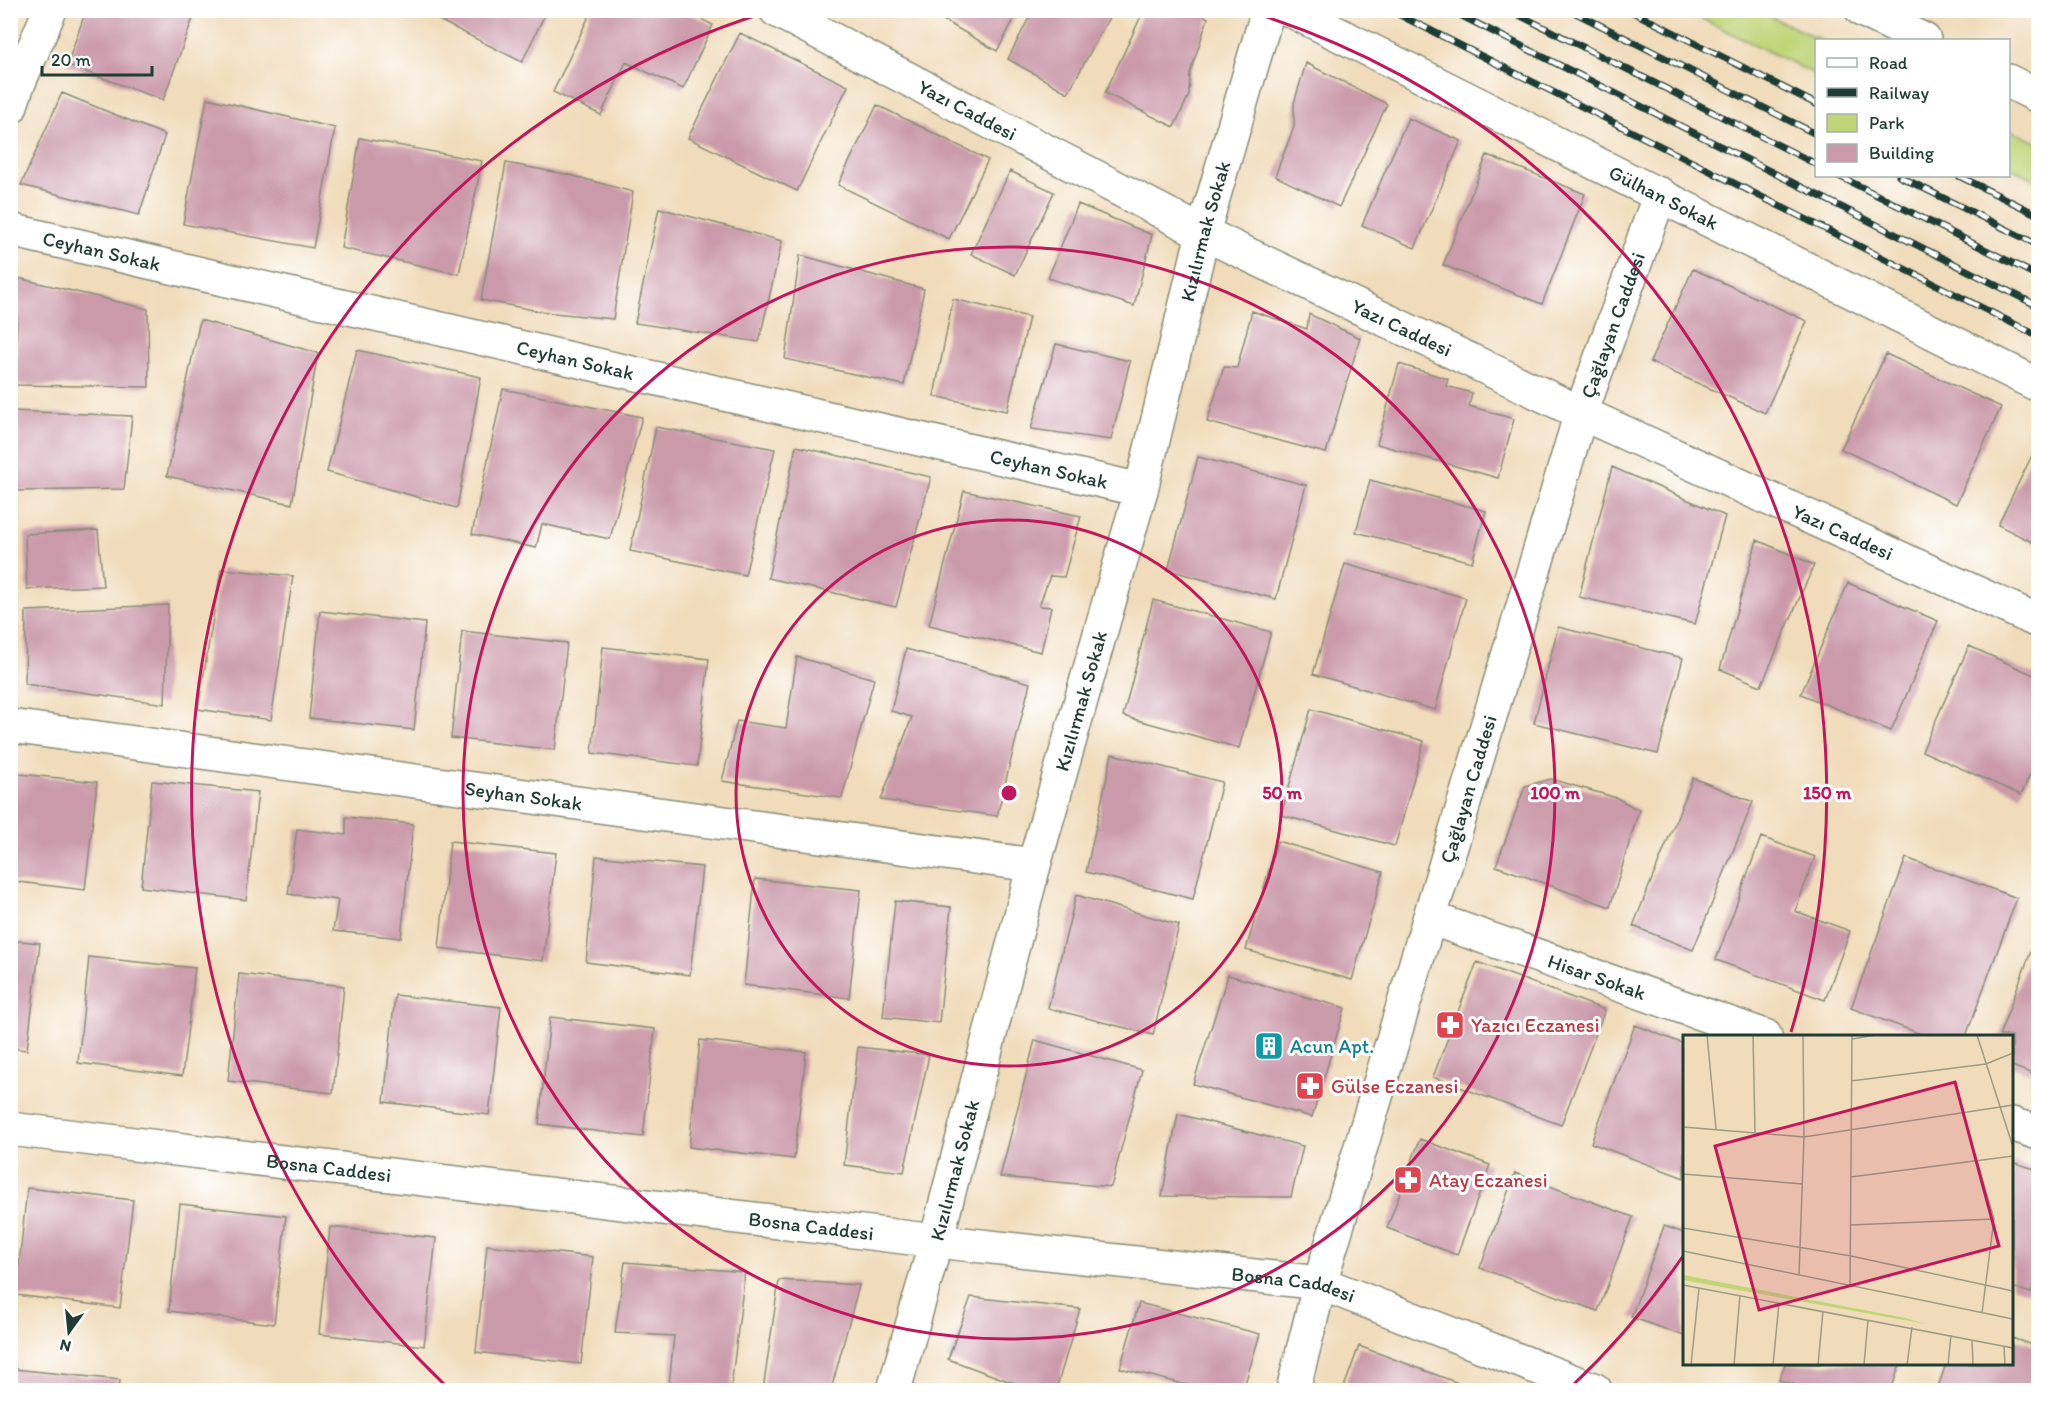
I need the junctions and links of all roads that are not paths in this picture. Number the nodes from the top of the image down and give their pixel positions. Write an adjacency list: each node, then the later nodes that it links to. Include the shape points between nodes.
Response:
1 (50, 10): 9 (street)
2 (776, 10): 12 (street, Yazı Caddesi)
3 (1268, 10): 12 (street, Kızılırmak Sokak)
4 (1290, 10): 10 (street, Gülhan Sokak)
5 (1874, 13): 6 (street)
6 (1922, 39)
7 (2010, 82): 8 (street)
8 (2038, 96)
9 (10, 108)
10 (1660, 194): 13 (street, Gülhan Sokak); 14 (street, Çağlayan Caddesi)
11 (10, 230): 15 (street, Ceyhan Sokak)
12 (1203, 233): 14 (street, Yazı Caddesi); 15 (street, Kızılırmak Sokak)
13 (2038, 385)
14 (1581, 413): 16 (street, Yazı Caddesi); 19 (street, Çağlayan Caddesi)
15 (1141, 490): 18 (street, Kızılırmak Sokak)
16 (2038, 621)
17 (10, 726): 18 (street, Seyhan Sokak)
18 (1034, 865): 24 (street, Kızılırmak Sokak)
19 (1430, 918): 20 (street, Hisar Sokak); 25 (street, Çağlayan Caddesi)
20 (1762, 1035)
21 (2013, 1124): 23 (street)
22 (10, 1129): 24 (street, Bosna Caddesi)
23 (2038, 1133)
24 (936, 1241): 25 (street, Bosna Caddesi); 26 (street, Kızılırmak Sokak)
25 (1320, 1283): 27 (street, Çağlayan Caddesi); 28 (street, Bosna Caddesi)
26 (894, 1390)
27 (1293, 1390)
28 (1595, 1390)

